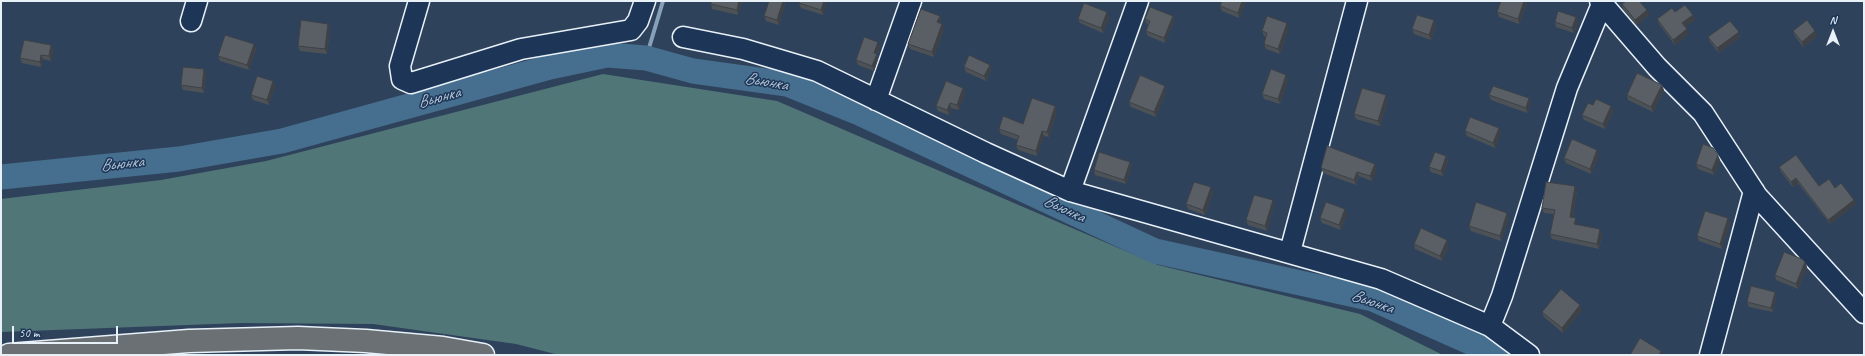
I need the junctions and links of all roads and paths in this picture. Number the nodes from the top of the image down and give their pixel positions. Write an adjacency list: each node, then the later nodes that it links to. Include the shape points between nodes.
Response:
1 (196, 1): 8 (street)
2 (419, 1): 3 (street, via 400,66 402,79 411,82 522,49 631,30 638,21)
3 (644, 1)
4 (911, 1): 10 (street)
5 (1138, 1): 11 (street)
6 (1357, 1): 13 (street)
7 (1601, 2): 12 (street, via 1657,66 1703,113); 15 (street, via 1567,88 1502,296)
8 (191, 21)
9 (683, 37): 10 (street, via 743,49 817,71)
10 (876, 100): 11 (street)
11 (1070, 191): 13 (street)
12 (1754, 191): 14 (street); 19 (street)
13 (1290, 252): 15 (street, via 1381,279)
14 (1864, 313)
15 (1490, 326): 18 (street)
16 (9, 355): 17 (main road, via 189,341 298,338 381,342)
17 (483, 355)
18 (1530, 355)
19 (1710, 355)

